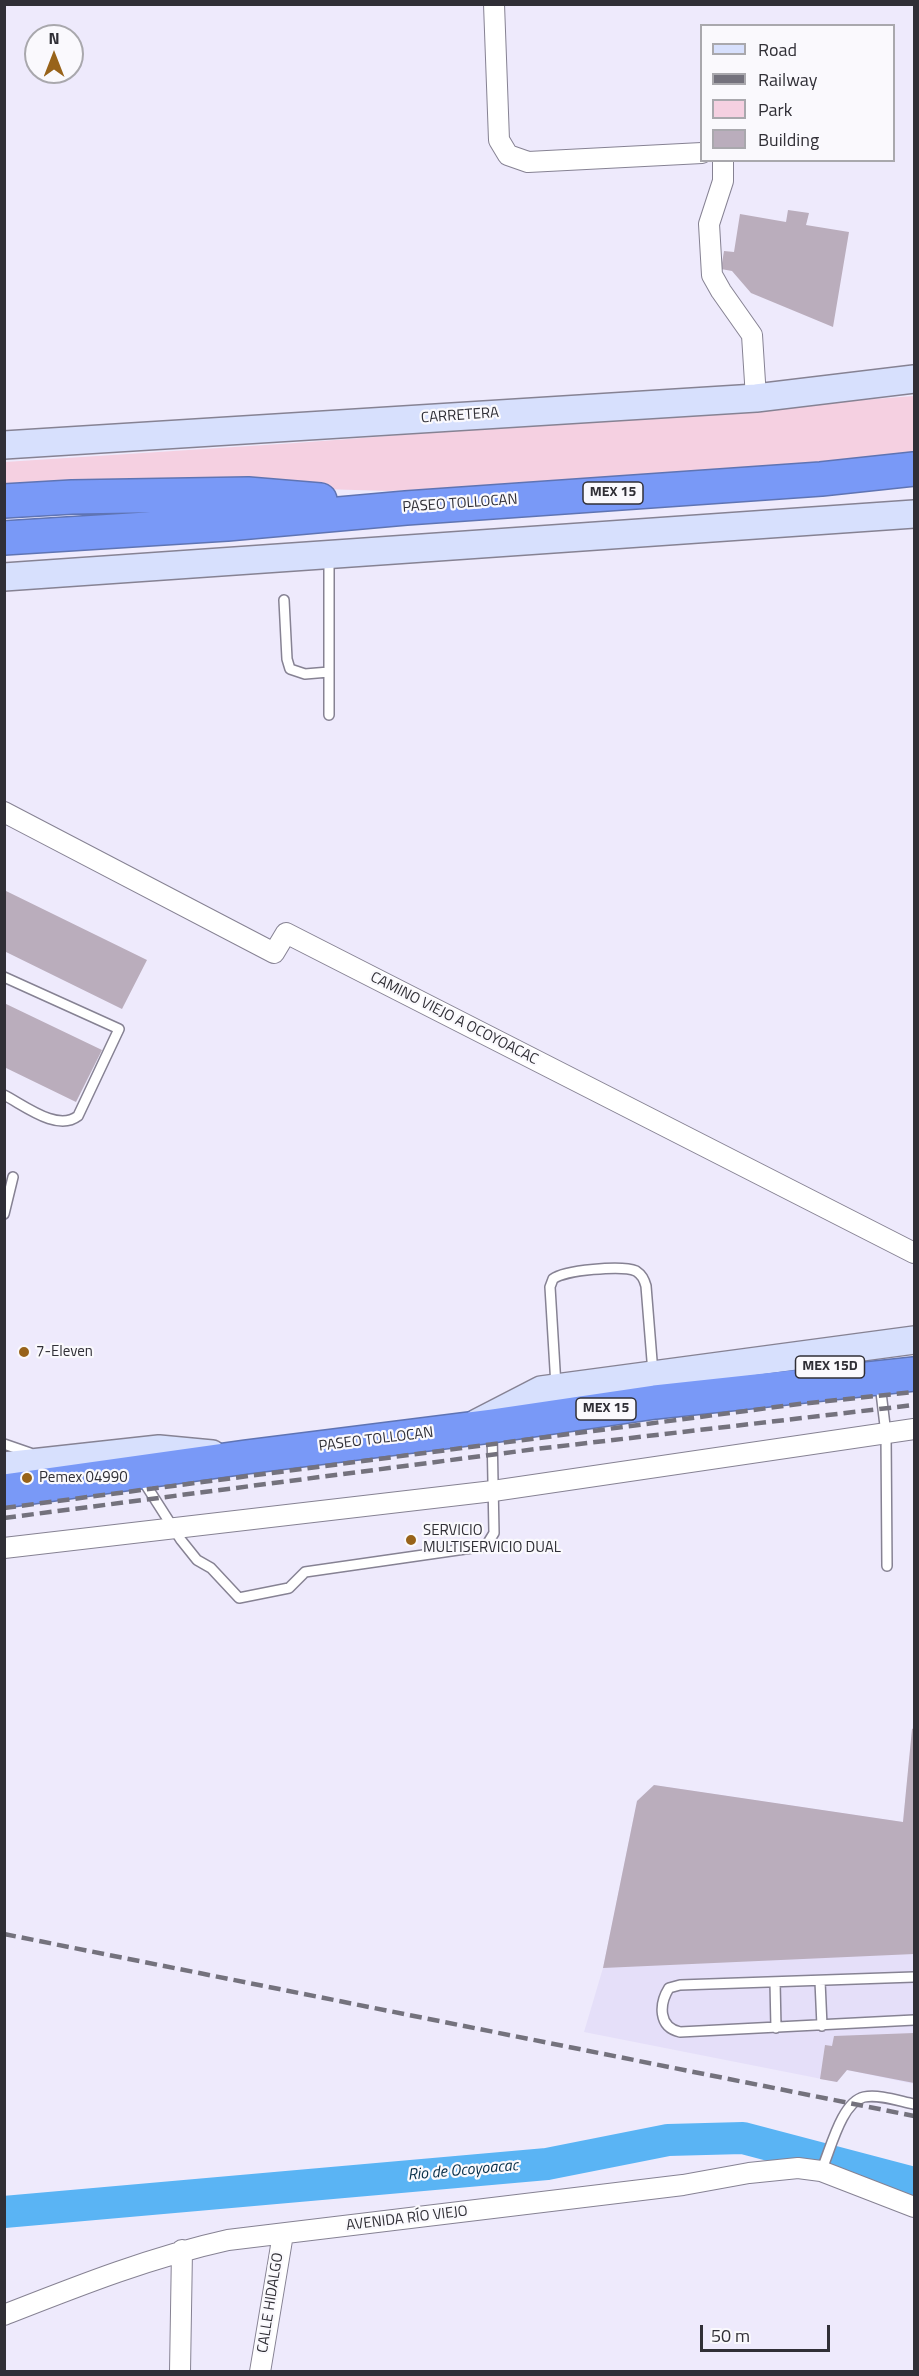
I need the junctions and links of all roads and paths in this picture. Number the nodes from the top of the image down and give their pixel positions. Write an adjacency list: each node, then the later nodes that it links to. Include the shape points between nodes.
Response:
1 (494, 4): 2 (street, via 499,140 508,155 528,162)
2 (700, 153)
3 (723, 162): 5 (street, via 723,181 709,224 712,275 752,336)
4 (915, 379): 5 (main road, CARRETERA)
5 (756, 398): 6 (main road, CARRETERA)
6 (4, 445)
7 (915, 457): 9 (highway)
8 (915, 469): 9 (highway, PASEO TOLLOCAN / MEX 15)
9 (821, 478): 11 (highway, PASEO TOLLOCAN / MEX 15)
10 (4, 501): 11 (highway, via 248,494)
11 (406, 508): 13 (highway, PASEO TOLLOCAN / MEX 15)
12 (915, 514): 14 (main road)
13 (4, 538)
14 (329, 554): 15 (main road); 17 (lane)
15 (4, 577)
16 (284, 600): 17 (lane, via 290,669 305,674)
17 (329, 672): 18 (lane)
18 (329, 715)
19 (4, 812): 24 (street, CAMINO VIEJO A OCOYOACAC, via 273,953 286,933)
20 (4, 977): 21 (lane, via 119,1029 78,1116 72,1120 51,1119)
21 (4, 1095)
22 (13, 1177): 23 (lane)
23 (4, 1214)
24 (915, 1254)
25 (915, 1340): 28 (main road)
26 (915, 1354): 31 (highway, MEX 15D, via 840,1364)
27 (915, 1374): 29 (highway, MEX 15)
28 (653, 1375): 30 (main road); 30 (lane, via 643,1277 621,1269 566,1272 553,1279 550,1287)
29 (879, 1378): 31 (highway, MEX 15); 34 (lane)
30 (557, 1388): 32 (main road, via 541,1390)
31 (748, 1391): 32 (highway, PASEO TOLLOCAN / MEX 15)
32 (478, 1427): 36 (highway, PASEO TOLLOCAN / MEX 15); 41 (lane)
33 (915, 1428): 34 (street)
34 (886, 1434): 41 (street); 44 (lane)
35 (4, 1444): 37 (lane, via 29,1453)
36 (246, 1457): 37 (main road, via 159,1449); 39 (highway, PASEO TOLLOCAN / MEX 15)
37 (71, 1459): 38 (main road)
38 (4, 1466)
39 (138, 1472): 40 (highway, PASEO TOLLOCAN / MEX 15); 42 (lane)
40 (4, 1491)
41 (493, 1491): 42 (street); 42 (lane, via 494,1533 486,1546 305,1572 289,1588 238,1598 211,1568 197,1560)
42 (174, 1528): 43 (street)
43 (4, 1548)
44 (887, 1566)
45 (915, 1977): 46 (lane)
46 (820, 1981): 47 (lane); 49 (lane)
47 (775, 1982): 50 (lane); 50 (lane, via 680,1985 669,1988 662,2007 670,2030 680,2032)
48 (915, 2020): 49 (lane)
49 (822, 2026): 50 (lane)
50 (776, 2028)
51 (915, 2104): 52 (lane, via 880,2097 852,2102)
52 (823, 2166): 53 (street, AVENIDA RÍO VIEJO); 54 (street, AVENIDA RÍO VIEJO)
53 (915, 2206)
54 (282, 2234): 55 (street, AVENIDA RÍO VIEJO); 58 (street, CALLE HIDALGO)
55 (182, 2250): 56 (street, AVENIDA RÍO VIEJO); 57 (street)
56 (4, 2315)
57 (180, 2372)
58 (260, 2372)

